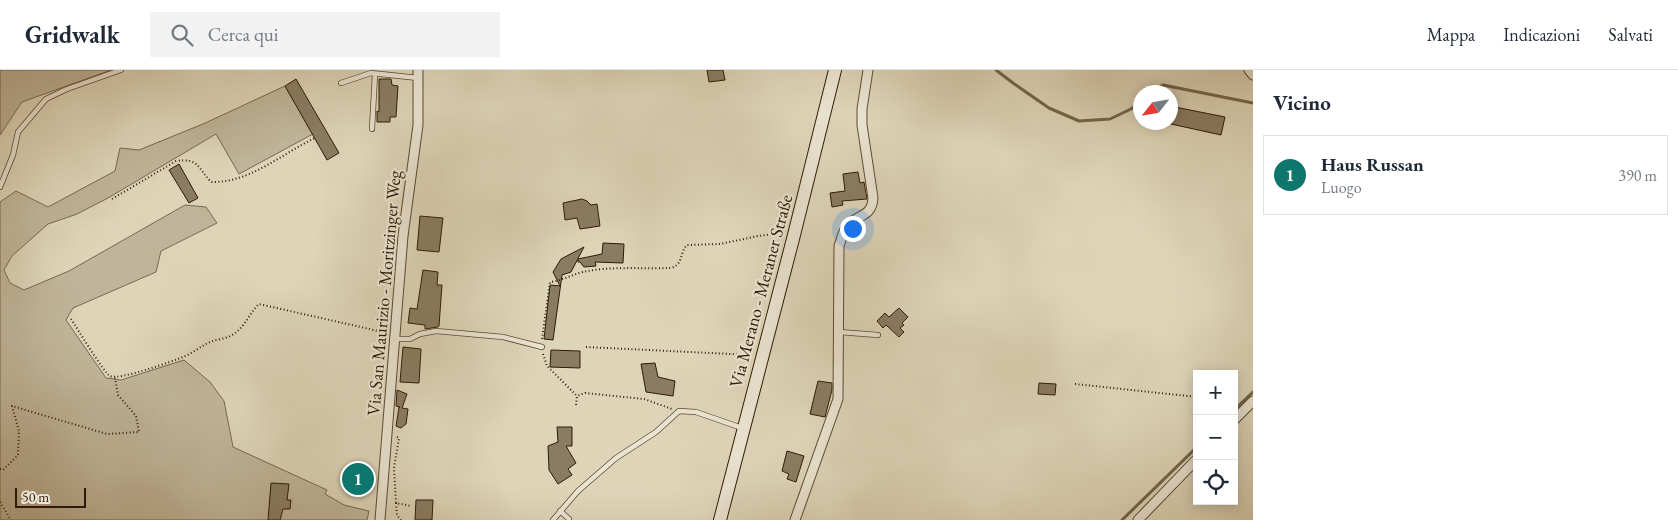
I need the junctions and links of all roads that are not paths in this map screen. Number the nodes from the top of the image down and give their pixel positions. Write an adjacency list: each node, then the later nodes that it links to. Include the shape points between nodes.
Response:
1 (121, 70): 10 (lane, via 46,99 18,132)
2 (834, 70): 17 (main road, Via Merano - Meraner Straße, via 794,235)
3 (868, 70): 11 (street, via 862,125 873,206 850,223 839,246)
4 (1249, 70): 7 (street)
5 (374, 74): 6 (lane); 8 (lane); 9 (lane)
6 (418, 74): 13 (street, Via San Maurizio - Moritzinger Weg, via 418,125)
7 (1253, 75)
8 (341, 83)
9 (372, 129)
10 (0, 187)
11 (839, 332): 12 (lane); 24 (street, via 838,399)
12 (878, 335)
13 (394, 337): 14 (lane, via 410,338 436,331 503,337); 21 (street, Via San Maurizio - Moritzinger Weg)
14 (542, 347)
15 (1253, 401): 16 (street)
16 (1238, 416)
17 (740, 428): 19 (lane, via 696,412 679,411 656,432 616,458 578,491); 23 (main road, Via Merano - Meraner Straße)
18 (1196, 460): 25 (street)
19 (560, 512): 20 (lane); 22 (lane)
20 (569, 519)
21 (380, 520)
22 (553, 520)
23 (720, 520)
24 (795, 520)
25 (1138, 520)

